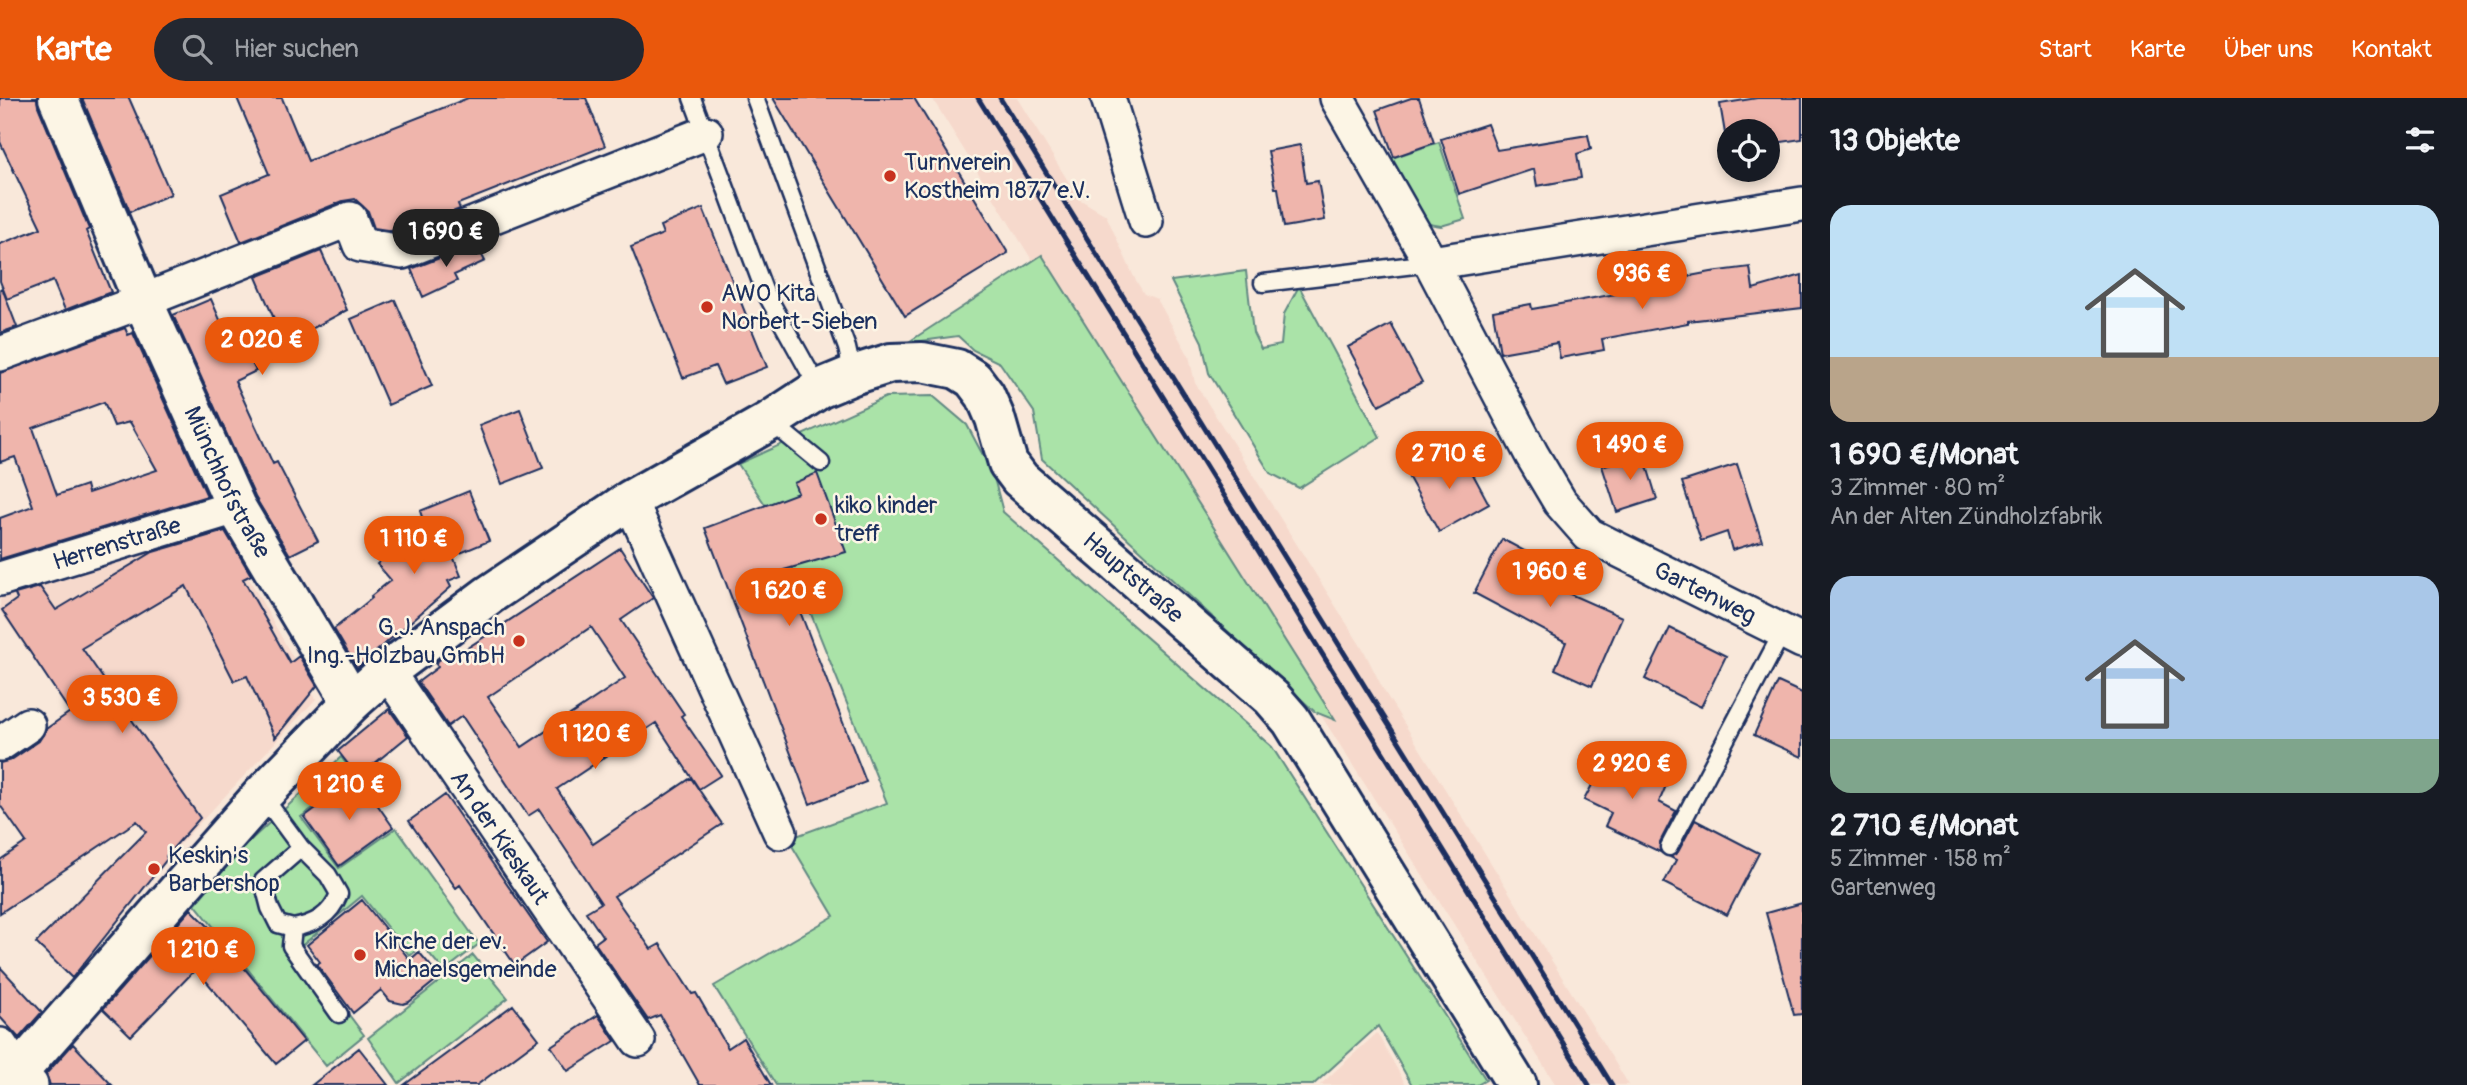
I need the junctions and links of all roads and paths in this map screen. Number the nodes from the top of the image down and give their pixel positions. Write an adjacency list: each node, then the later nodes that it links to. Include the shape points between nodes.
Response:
1 (58, 98): 11 (street, Münchhofstraße)
2 (692, 98): 6 (lane)
3 (755, 98): 13 (lane, via 847,348)
4 (1108, 98): 8 (street)
5 (1337, 98): 9 (street, Gartenweg)
6 (709, 142): 11 (street, via 402,252 360,245 351,219); 13 (lane, via 764,290)
7 (1802, 204): 9 (street)
8 (1146, 221)
9 (1431, 263): 10 (lane); 19 (street, Gartenweg, via 1532,455 1560,502 1589,535)
10 (1264, 283)
11 (143, 302): 12 (street); 17 (street, Münchhofstraße)
12 (0, 354)
13 (836, 382): 14 (street, Hauptstraße); 32 (street, Hauptstraße, via 891,363 922,362 957,369 973,379 985,395 1008,463 1020,479 1292,720)
14 (770, 421): 15 (lane); 16 (street, Hauptstraße)
15 (821, 463)
16 (630, 500): 20 (street, Hauptstraße, via 489,594); 25 (street)
17 (236, 507): 18 (street, Herrenstraße); 21 (street, Münchhofstraße)
18 (0, 579)
19 (1792, 636): 26 (lane)
20 (387, 671): 21 (street, Hauptstraße); 30 (street, An der Kieskaut)
21 (352, 702): 24 (street, Hauptstraße)
22 (28, 725): 23 (street)
23 (0, 744)
24 (262, 795): 27 (lane); 31 (street, Hauptstraße)
25 (780, 832)
26 (1669, 847)
27 (301, 848): 28 (lane, via 263,881 278,925); 28 (lane, via 328,875 339,894 333,908 313,924)
28 (293, 928): 29 (lane, via 291,946)
29 (339, 1014)
30 (638, 1040)
31 (14, 1072)
32 (1517, 1085)

